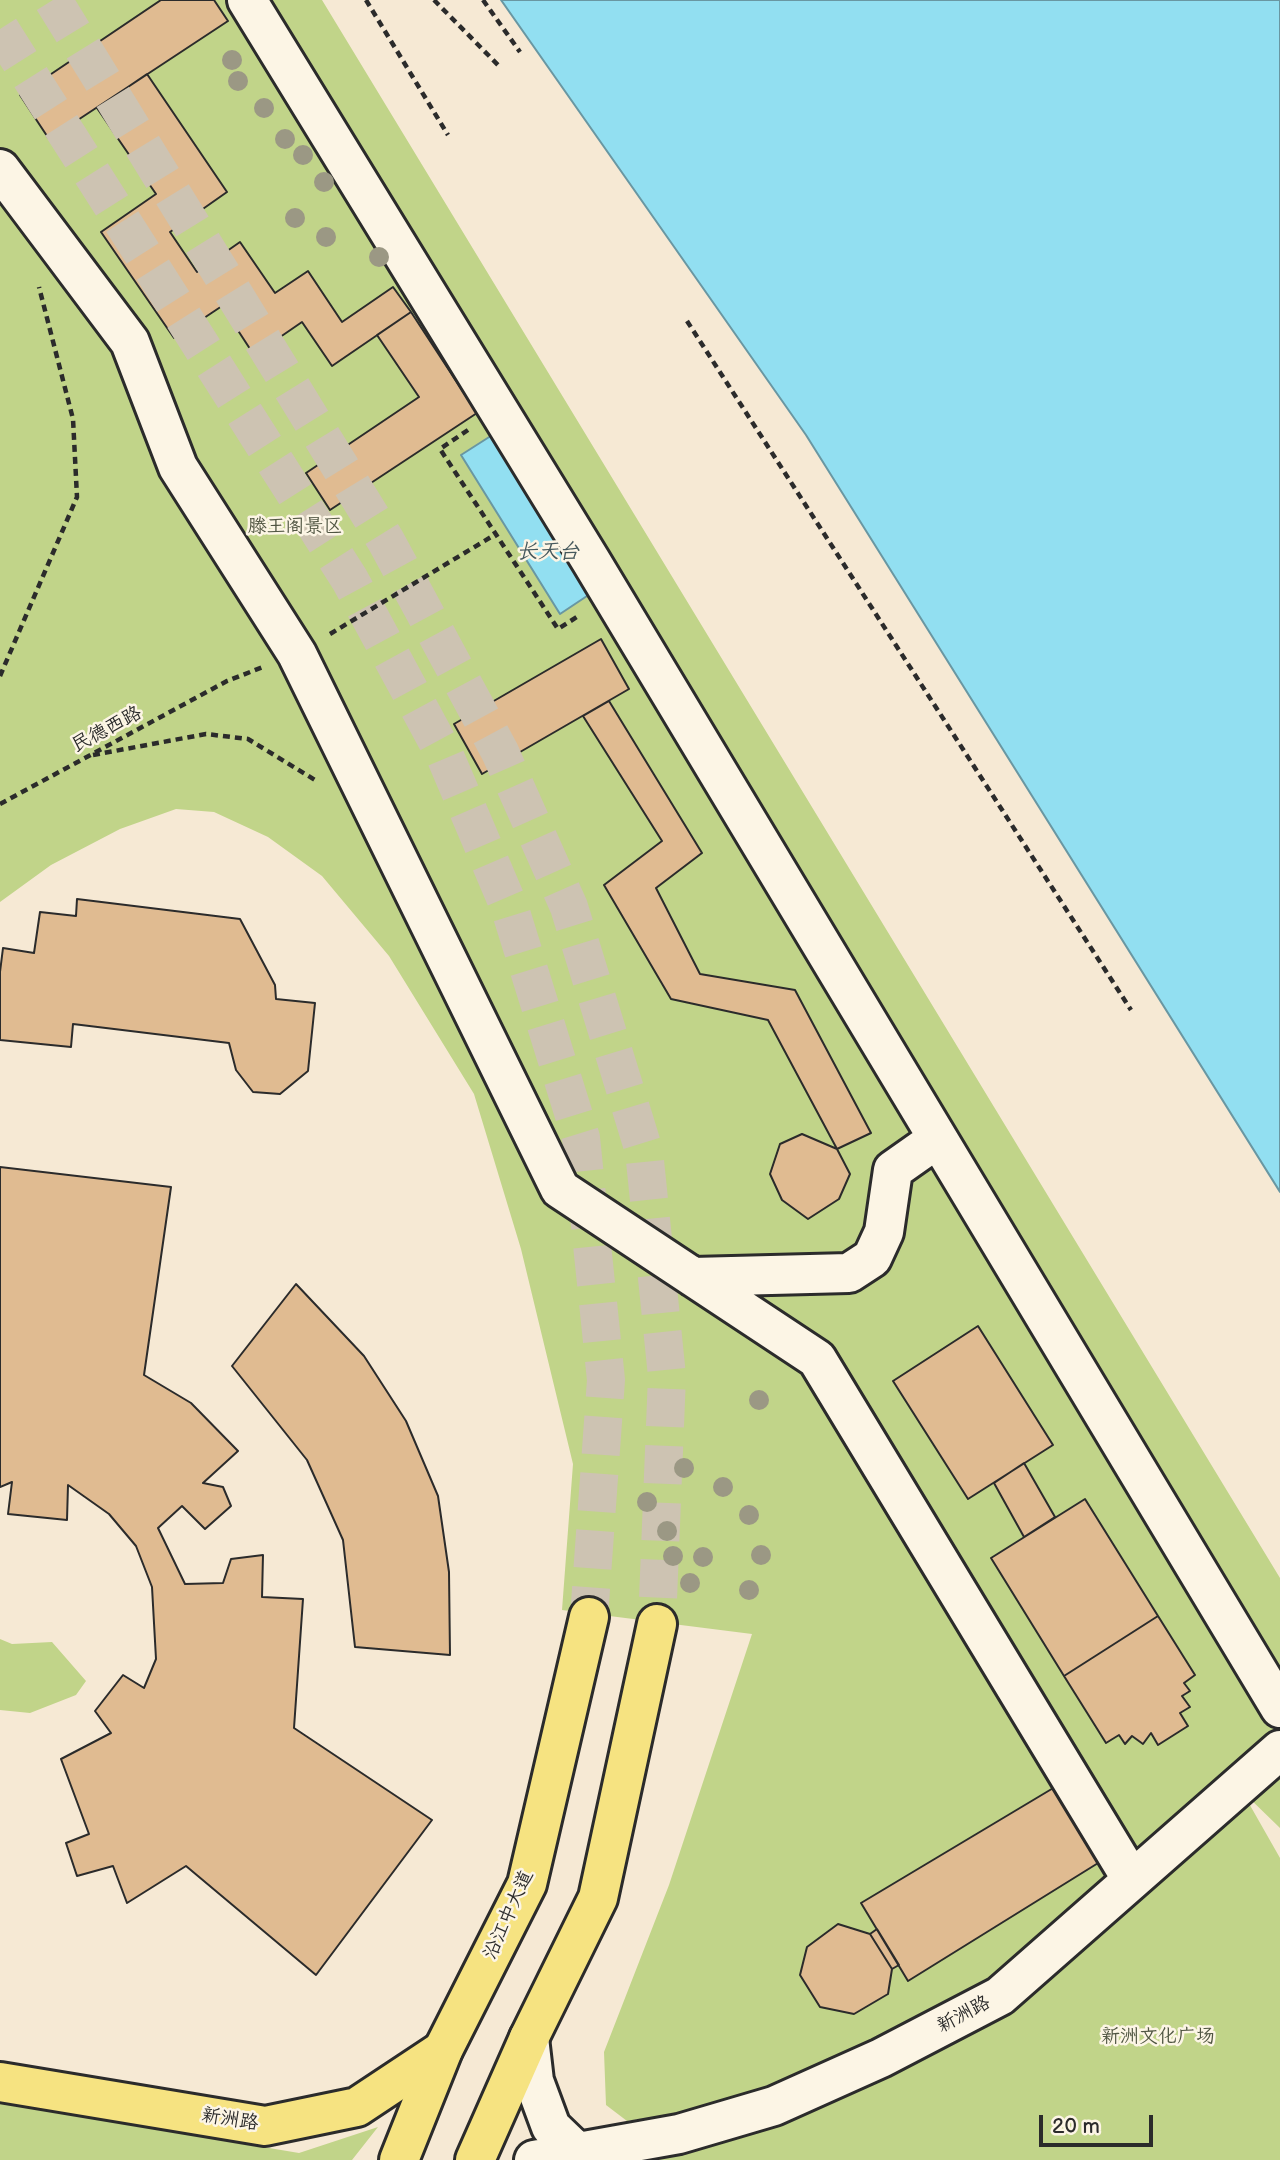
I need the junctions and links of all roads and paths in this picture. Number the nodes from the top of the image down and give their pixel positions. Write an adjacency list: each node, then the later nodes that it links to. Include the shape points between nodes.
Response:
1 (247, 0): 20 (street, via 591,561)
2 (366, 0): 7 (path)
3 (434, 0): 6 (path)
4 (483, 0): 5 (path)
5 (520, 52)
6 (498, 65)
7 (448, 135)
8 (0, 169): 14 (street, via 130,342 178,467)
9 (37, 281): 15 (path, via 73,419 77,497)
10 (687, 321): 19 (path)
11 (440, 449): 12 (path)
12 (496, 534): 13 (path); 14 (path, 民德西路)
13 (558, 629)
14 (297, 654): 16 (path, 民德西路, via 227,681); 21 (street, via 560,1189)
15 (0, 676)
16 (88, 756): 17 (path, via 206,734 248,738); 18 (path, 民德西路)
17 (319, 783)
18 (0, 804)
19 (1131, 1010)
20 (937, 1139): 21 (street, via 893,1170 884,1232 872,1258 849,1273); 24 (street)
21 (693, 1277): 26 (street, via 817,1359)
22 (589, 1617): 28 (main road, 沿江中大道, via 527,1884)
23 (657, 1624): 27 (main road, via 597,1898)
24 (1280, 1708)
25 (1280, 1750): 26 (street, 新洲路)
26 (1132, 1880): 30 (street, 新洲路, via 1000,1996 881,2058 774,2106 678,2134)
27 (529, 2038): 30 (street, via 534,2081 551,2127); 32 (main road)
28 (443, 2050): 29 (main road, 新洲路, via 357,2107 265,2126); 31 (main road, 沿江中大道)
29 (0, 2082)
30 (577, 2152): 33 (street, 新洲路)
31 (399, 2160)
32 (475, 2160)
33 (534, 2160)

